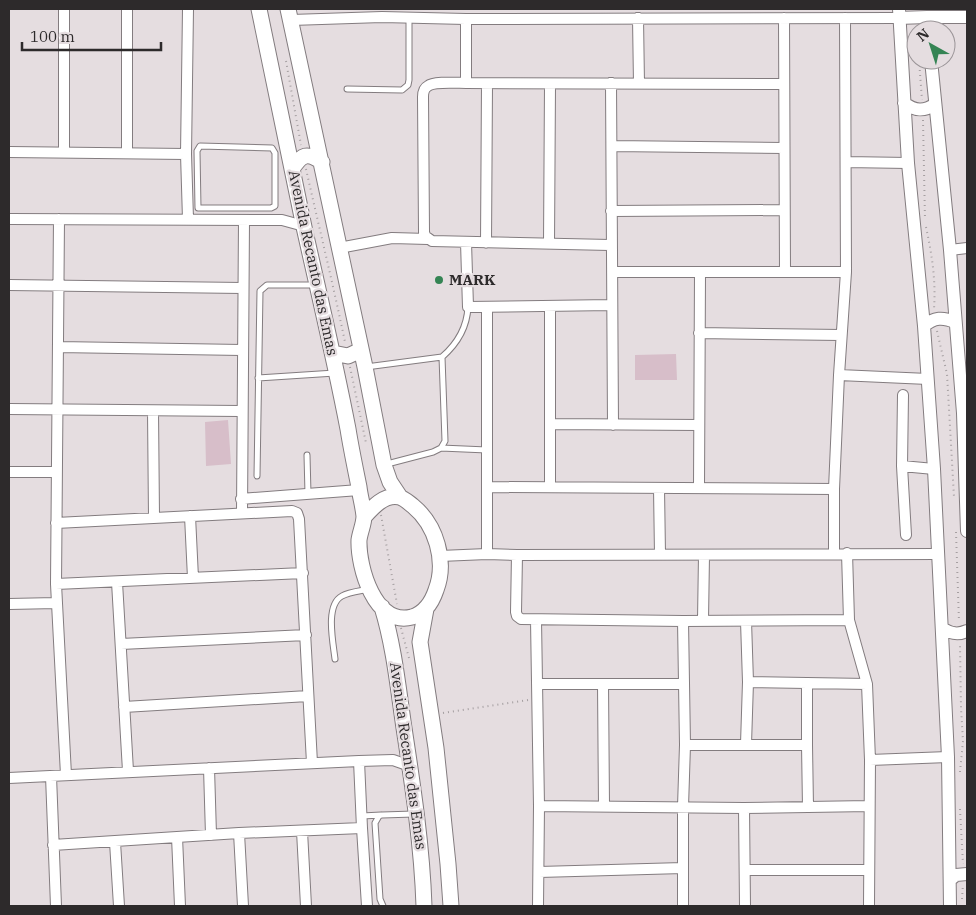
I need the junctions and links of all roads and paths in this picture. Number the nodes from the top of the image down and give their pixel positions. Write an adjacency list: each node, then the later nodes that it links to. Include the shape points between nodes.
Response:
1 (64, 9): 32 (street)
2 (127, 9): 33 (street)
3 (188, 9): 34 (street)
4 (259, 9): 39 (main road, Avenida Recanto das Emas)
5 (382, 13): 8 (street); 12 (street)
6 (819, 13): 13 (street); 14 (street)
7 (898, 13): 14 (street); 15 (street); 26 (street)
8 (289, 14): 35 (main road, Avenida Recanto das Emas)
9 (499, 14): 10 (street); 16 (street)
10 (633, 15): 13 (street); 22 (street)
11 (967, 16): 15 (street)
12 (410, 18): 16 (street); 25 (lane, via 409,80 406,88)
13 (784, 18): 23 (street)
14 (845, 18): 36 (street)
15 (921, 18)
16 (466, 19): 19 (street)
17 (920, 70): 28 (path)
18 (932, 70): 27 (street)
19 (466, 83): 20 (street); 49 (street, via 432,84 424,91 424,227)
20 (487, 84): 24 (street); 51 (street)
21 (611, 84): 22 (street); 24 (street); 29 (street)
22 (639, 84): 23 (street)
23 (784, 84): 30 (street)
24 (550, 85): 52 (street)
25 (347, 89)
26 (904, 103): 28 (street, via 913,109); 37 (street)
27 (935, 104): 28 (street); 56 (street)
28 (923, 110): 69 (path, via 925,224 935,286)
29 (612, 146): 30 (street); 42 (street)
30 (784, 148): 41 (street)
31 (9, 152): 32 (street)
32 (64, 152): 33 (street)
33 (127, 153): 34 (street)
34 (186, 154): 38 (street)
35 (322, 162): 39 (main road, via 307,155 300,158); 54 (main road, Avenida Recanto das Emas)
36 (846, 162): 37 (street); 59 (street)
37 (908, 163): 69 (street)
38 (192, 167): 38 (lane, via 200,146 270,147 275,153 276,205 272,208 200,209); 45 (street)
39 (292, 169): 40 (main road, Avenida Recanto das Emas)
40 (301, 208): 47 (street); 48 (main road, Avenida Recanto das Emas)
41 (784, 210): 42 (street); 57 (street)
42 (611, 211): 53 (street)
43 (9, 218): 44 (street)
44 (59, 219): 45 (street); 63 (street)
45 (188, 219): 46 (street)
46 (244, 220): 47 (street); 64 (street)
47 (282, 220): 48 (street)
48 (304, 226): 61 (main road, Avenida Recanto das Emas)
49 (428, 239): 50 (street); 54 (street, via 392,238)
50 (466, 242): 51 (street); 67 (street)
51 (486, 243): 52 (street)
52 (549, 243): 53 (street)
53 (610, 245): 58 (street)
54 (339, 248): 75 (main road, Avenida Recanto das Emas)
55 (967, 248): 56 (street)
56 (950, 250): 70 (street)
57 (785, 271): 59 (street); 60 (street)
58 (612, 272): 60 (street); 65 (street)
59 (846, 272): 72 (street)
60 (700, 273): 71 (street)
61 (318, 284): 76 (main road, Avenida Recanto das Emas); 81 (lane, via 267,285 261,288)
62 (9, 285): 63 (street)
63 (59, 286): 64 (street); 73 (street)
64 (243, 288): 74 (street)
65 (611, 305): 66 (street); 90 (street)
66 (550, 306): 68 (street); 89 (street)
67 (468, 307): 68 (street); 77 (lane, via 463,331)
68 (487, 308): 94 (street)
69 (929, 322): 70 (street, via 945,318); 82 (street); 111 (path, via 947,374)
70 (955, 322): 88 (street)
71 (699, 332): 72 (street); 91 (street)
72 (841, 335): 80 (street)
73 (58, 347): 74 (street); 85 (street)
74 (242, 350): 87 (street)
75 (361, 350): 76 (main road, via 348,356); 78 (main road, Avenida Recanto das Emas)
76 (333, 353): 79 (main road, Avenida Recanto das Emas)
77 (442, 357): 78 (lane); 93 (lane, via 445,441)
78 (365, 367): 96 (main road, Avenida Recanto das Emas)
79 (337, 373): 81 (lane); 107 (main road, Avenida Recanto das Emas)
80 (839, 375): 82 (street); 106 (street)
81 (258, 378): 101 (lane)
82 (928, 379): 98 (street)
83 (903, 396): 97 (street)
84 (9, 409): 85 (street)
85 (57, 410): 86 (street); 100 (street)
86 (153, 411): 87 (street); 114 (street)
87 (241, 411): 110 (street)
88 (965, 413): 92 (street)
89 (551, 424): 90 (street); 103 (street)
90 (612, 425): 91 (street)
91 (699, 425): 104 (street)
92 (965, 442): 117 (street)
93 (441, 448): 94 (lane); 96 (lane)
94 (487, 450): 102 (street)
95 (307, 455): 108 (lane)
96 (384, 465): 109 (main road, Avenida Recanto das Emas)
97 (902, 466): 98 (street); 118 (street)
98 (934, 469): 124 (street)
99 (9, 472): 100 (street)
100 (56, 472): 116 (street)
101 (257, 476)
102 (487, 487): 103 (street); 121 (street)
103 (550, 487): 105 (street)
104 (699, 487): 105 (street); 106 (street)
105 (659, 488): 122 (street)
106 (834, 489): 119 (street)
107 (359, 490): 108 (street); 115 (main road, Avenida Recanto das Emas)
108 (308, 494): 110 (street)
109 (400, 497): 115 (main road, via 379,503); 126 (main road, via 423,516)
110 (241, 499): 112 (street)
111 (954, 500)
112 (242, 513): 113 (street); 127 (street, via 297,513)
113 (190, 516): 114 (street); 128 (street)
114 (154, 517): 116 (street)
115 (364, 517): 131 (main road, via 359,541 360,560)
116 (56, 523): 130 (street)
117 (961, 530): 142 (path)
118 (906, 535)
119 (834, 553): 120 (street); 123 (street)
120 (847, 553): 124 (street); 138 (street)
121 (487, 554): 125 (street); 126 (street)
122 (660, 554): 123 (street); 125 (street)
123 (704, 554): 137 (street)
124 (938, 554): 141 (street)
125 (517, 555): 136 (street, via 516,615 521,619)
126 (440, 556): 135 (main road, via 438,586)
127 (303, 573): 128 (street); 143 (street)
128 (193, 578): 129 (street)
129 (117, 582): 130 (street); 144 (street)
130 (56, 584): 132 (street)
131 (369, 589): 134 (main road); 145 (lane, via 344,595 335,603 332,625)
132 (56, 603): 133 (street); 166 (street)
133 (9, 604)
134 (382, 607): 135 (main road, via 405,617); 160 (main road, Avenida Recanto das Emas, via 392,644)
135 (426, 609): 155 (main road, Avenida Recanto das Emas, via 420,642)
136 (536, 620): 139 (street); 148 (street)
137 (703, 620): 139 (street); 140 (street)
138 (849, 620): 140 (street); 151 (street)
139 (683, 621): 150 (street)
140 (746, 621): 146 (street)
141 (942, 628): 142 (street, via 950,633); 159 (street)
142 (963, 632): 168 (path, via 961,708 964,741)
143 (306, 635): 144 (street); 152 (street)
144 (121, 644): 154 (street)
145 (335, 659)
146 (748, 682): 147 (street); 156 (street)
147 (807, 683): 151 (street); 157 (street)
148 (538, 684): 149 (street); 153 (street)
149 (603, 684): 150 (street); 171 (street)
150 (683, 684): 158 (street)
151 (867, 684): 162 (street)
152 (308, 696): 154 (street); 163 (street)
153 (538, 698): 155 (path); 170 (street)
154 (124, 707): 165 (street)
155 (431, 714): 188 (main road, Avenida Recanto das Emas)
156 (746, 744): 157 (street); 158 (street)
157 (807, 745): 175 (street)
158 (685, 746): 174 (street)
159 (948, 757): 162 (street); 194 (street)
160 (409, 759): 161 (street, via 404,756 393,760); 177 (main road, Avenida Recanto das Emas)
161 (359, 760): 163 (street); 179 (street)
162 (870, 760): 172 (street)
163 (312, 763): 164 (street)
164 (209, 768): 165 (street); 183 (street)
165 (128, 771): 166 (street)
166 (66, 774): 167 (street)
167 (51, 776): 169 (street); 186 (street)
168 (959, 777)
169 (9, 778)
170 (539, 806): 171 (street); 192 (street)
171 (604, 806): 174 (street)
172 (869, 806): 175 (street); 191 (street)
173 (960, 806): 193 (path)
174 (682, 807): 176 (street); 189 (street)
175 (808, 807): 176 (street)
176 (744, 808): 190 (street)
177 (417, 814): 178 (lane); 187 (main road, Avenida Recanto das Emas)
178 (382, 815): 179 (lane); 203 (lane, via 375,823 380,899)
179 (362, 816): 180 (street)
180 (362, 828): 181 (street); 202 (street)
181 (302, 831): 182 (street); 201 (street)
182 (239, 833): 183 (street); 200 (street)
183 (211, 835): 184 (street)
184 (177, 837): 185 (street); 199 (street)
185 (115, 842): 186 (street); 198 (street)
186 (52, 845): 197 (street)
187 (423, 864): 188 (main road, via 434,869); 195 (main road, Avenida Recanto das Emas)
188 (448, 864): 196 (main road, Avenida Recanto das Emas)
189 (682, 868): 192 (street); 205 (street)
190 (745, 870): 191 (street); 206 (street)
191 (869, 870): 207 (street)
192 (539, 872): 204 (street)
193 (965, 873): 194 (street); 209 (path)
194 (950, 880): 208 (street)
195 (424, 901): 196 (main road, via 430,888 435,887 446,891)
196 (450, 901)
197 (56, 906)
198 (119, 906)
199 (180, 906)
200 (243, 906)
201 (306, 906)
202 (367, 906)
203 (384, 906)
204 (538, 906)
205 (683, 906)
206 (744, 906)
207 (869, 906)
208 (950, 906)
209 (961, 906)

